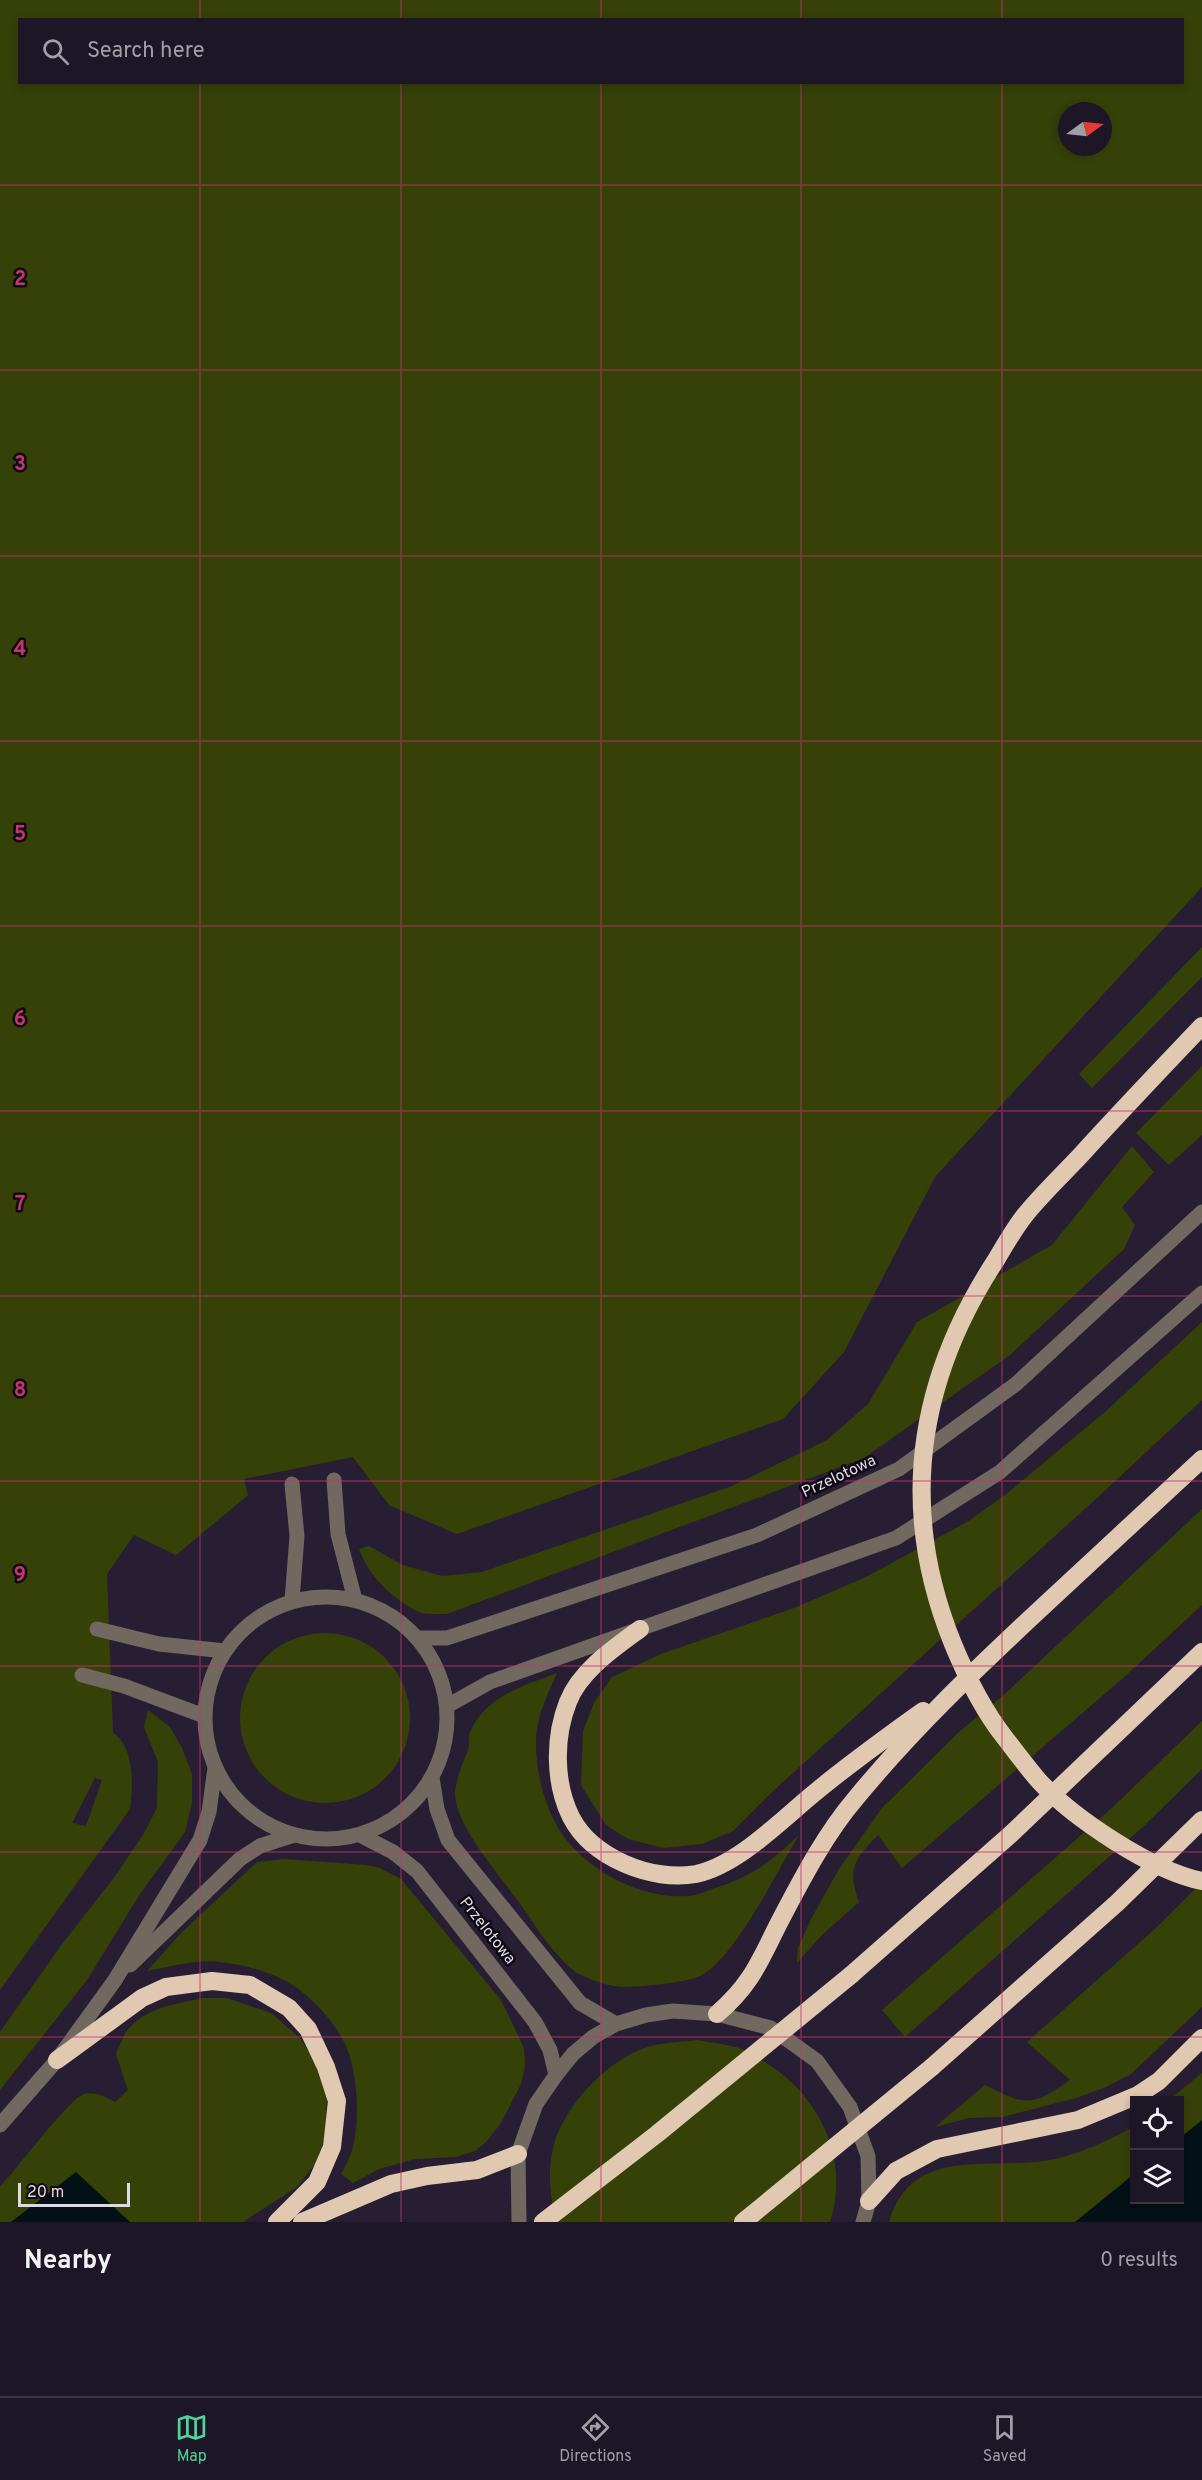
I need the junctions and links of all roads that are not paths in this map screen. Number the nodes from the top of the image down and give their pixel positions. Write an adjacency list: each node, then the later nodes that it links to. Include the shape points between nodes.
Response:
1 (1202, 1026): 23 (highway, bridge, via 1024,1216 978,1287 941,1370 928,1415 921,1476 930,1578 963,1669 989,1718 1040,1782 1090,1825 1140,1857)
2 (1202, 1212): 11 (street, Przelotowa, via 1016,1384 899,1469 756,1535 447,1638)
3 (1202, 1293): 10 (street, via 1000,1472 896,1538)
4 (1202, 1459): 15 (highway)
5 (334, 1480): 7 (street, via 338,1534)
6 (292, 1484): 8 (street, via 297,1536)
7 (355, 1600): 8 (street, via 324,1596); 11 (street, via 390,1614)
8 (292, 1601): 12 (street, via 266,1612 243,1629)
9 (97, 1629): 12 (street, via 159,1644)
10 (640, 1629): 15 (highway, via 600,1659 568,1700 561,1723 557,1766 571,1818 585,1836 636,1870 655,1875 716,1869 741,1854 851,1763); 16 (street, via 490,1682)
11 (418, 1638): 16 (street, via 438,1670)
12 (225, 1651): 17 (street, via 210,1682)
13 (1202, 1652): 36 (highway, bridge, via 1011,1834 851,1975)
14 (82, 1675): 17 (street)
15 (959, 1686): 25 (highway, via 854,1800 819,1852 759,1966 737,1996)
16 (447, 1706): 19 (street, via 445,1744)
17 (204, 1716): 18 (street)
18 (215, 1768): 21 (street, via 234,1798 261,1821); 24 (street, via 209,1812 200,1840)
19 (432, 1778): 22 (street, via 401,1814); 26 (street, Przelotowa, via 448,1840 580,2003)
20 (1202, 1820): 37 (highway, bridge, via 1118,1903 932,2067)
21 (294, 1835): 22 (street, via 327,1840); 24 (street, via 260,1846 240,1859)
22 (360, 1835): 29 (street, Przelotowa, via 417,1870 535,2022 550,2050)
23 (1202, 1881)
24 (115, 1980): 28 (street)
25 (717, 2014): 26 (street, via 673,2011); 32 (street, via 771,2028 817,2061 850,2107 868,2156)
26 (616, 2024): 29 (street, via 593,2037)
27 (1202, 2038): 32 (highway, via 1159,2081 1138,2095 1078,2120 937,2149 896,2171)
28 (57, 2060): 30 (street); 33 (highway, via 142,1998 166,1987 212,1981 250,1985 289,2008 308,2028 337,2101 332,2147 317,2182)
29 (556, 2075): 31 (street, via 536,2104)
30 (0, 2125)
31 (518, 2154): 34 (highway, via 477,2170 391,2184); 35 (street)
32 (869, 2201): 38 (street)
33 (276, 2222)
34 (302, 2222)
35 (519, 2222)
36 (543, 2222)
37 (743, 2222)
38 (863, 2222)

